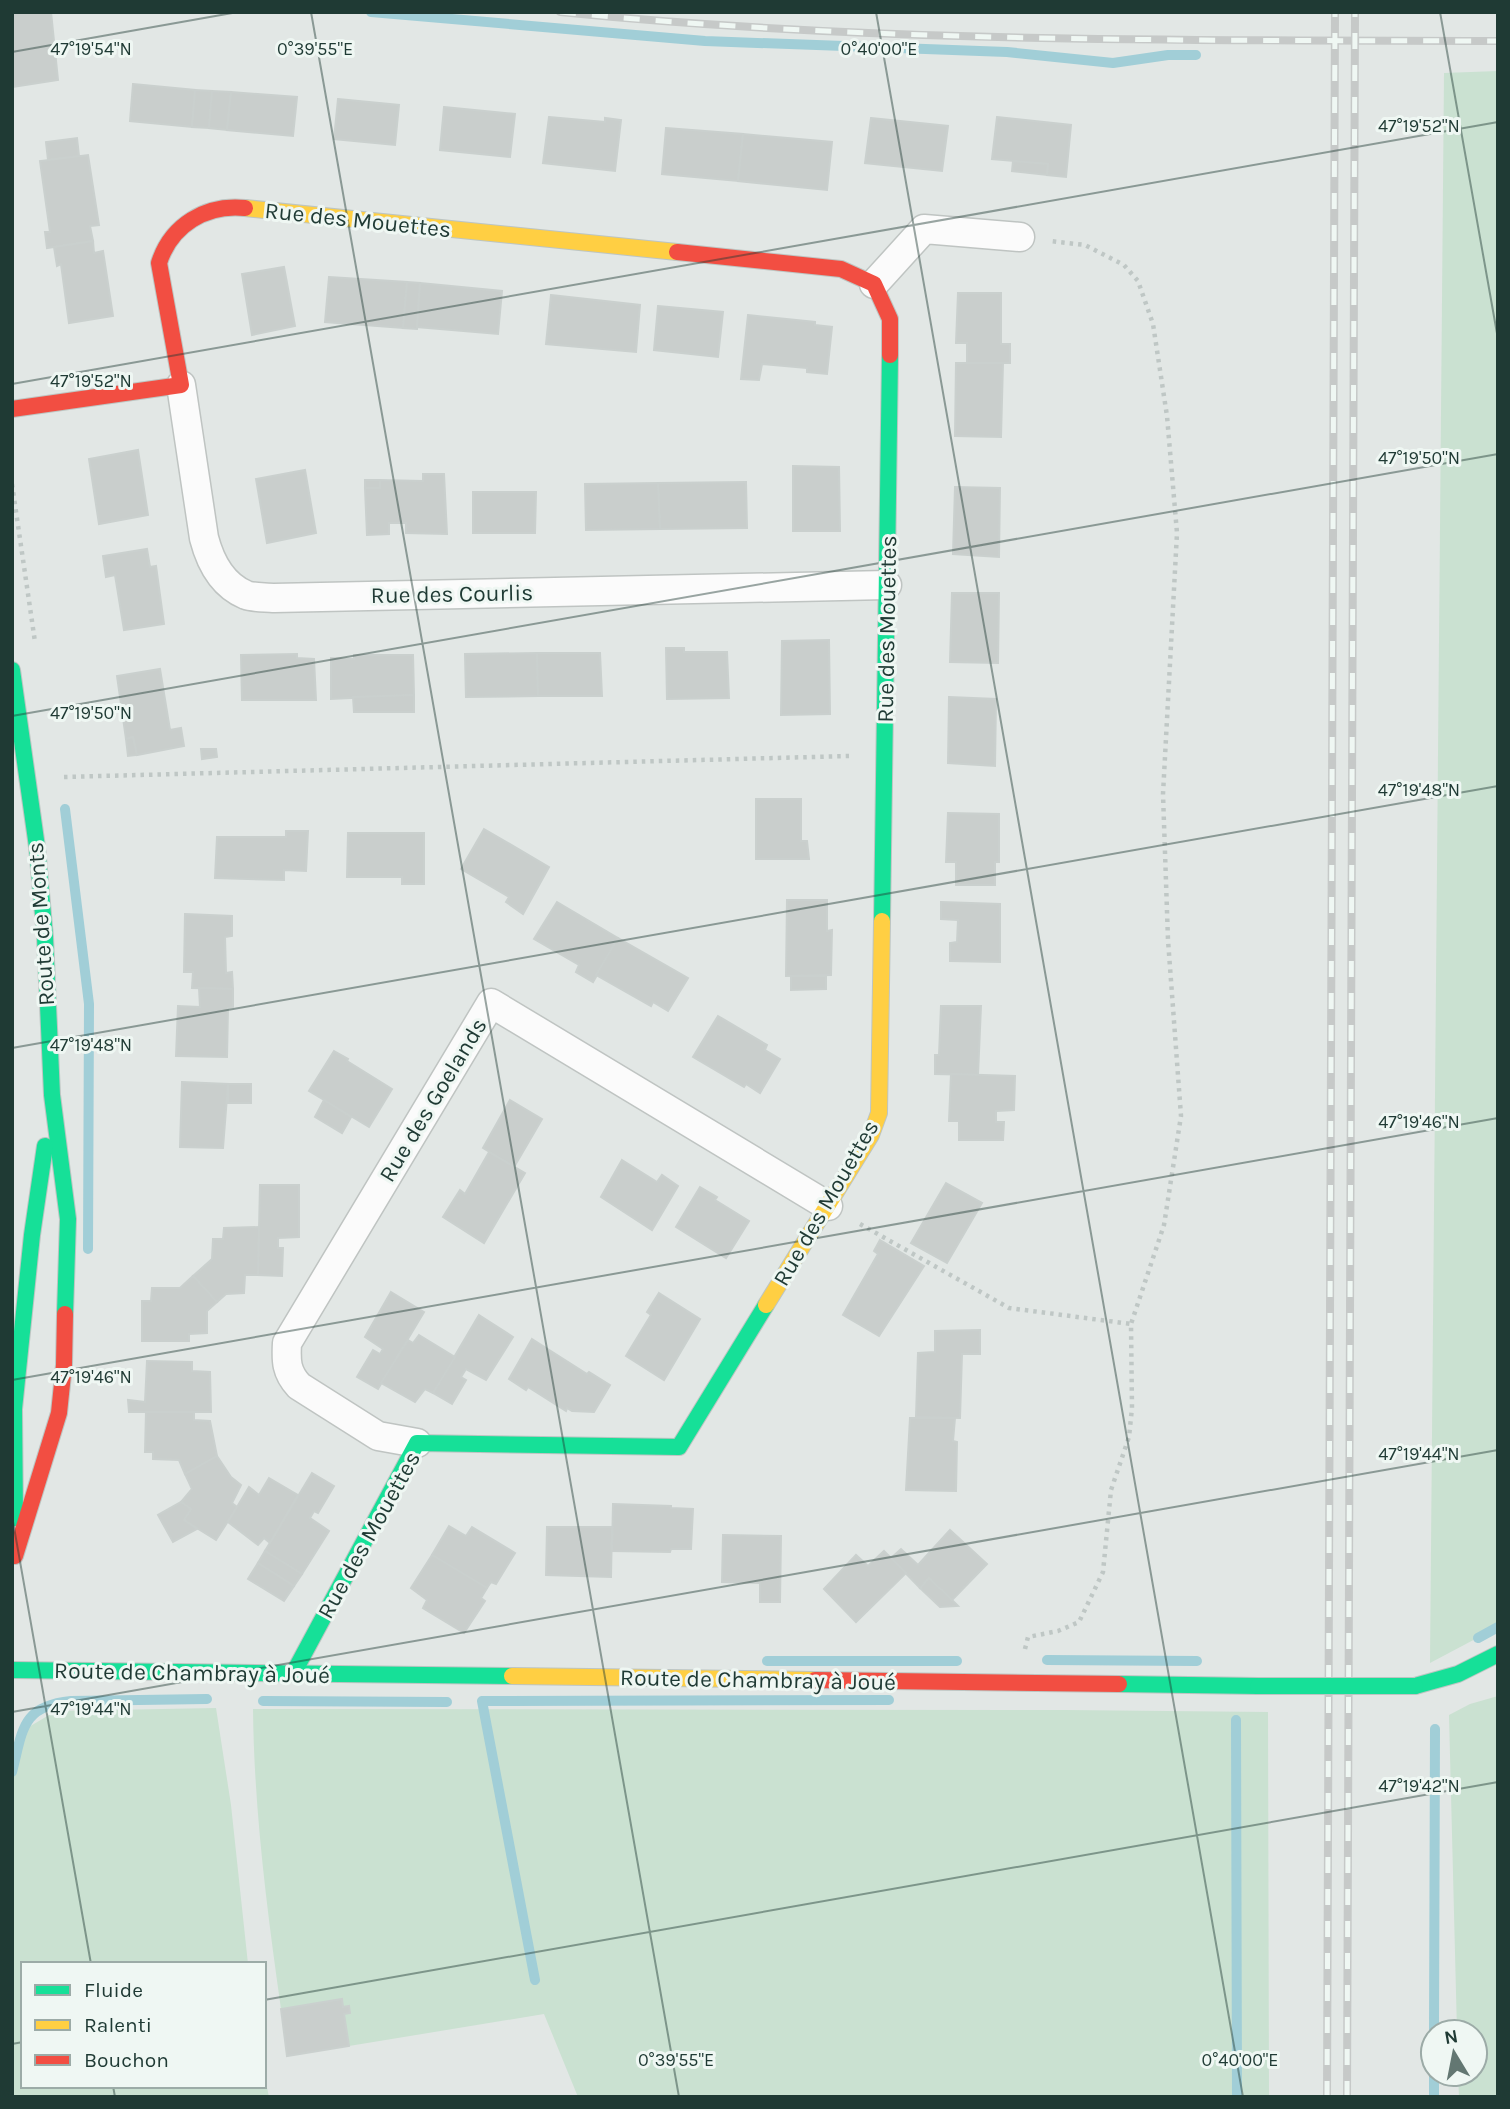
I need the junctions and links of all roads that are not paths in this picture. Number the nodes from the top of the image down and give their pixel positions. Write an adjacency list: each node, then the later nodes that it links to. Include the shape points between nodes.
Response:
1 (1020, 237): 2 (street, via 924,229)
2 (874, 284): 3 (street, Rue des Mouettes, via 841,269 226,206 200,214 179,228 163,248 159,263); 5 (street, Rue des Mouettes, via 890,319)
3 (181, 385): 4 (street); 5 (street, Rue des Courlis, via 211,561 247,596)
4 (12, 409)
5 (887, 585): 9 (street, Rue des Mouettes, via 879,1113 871,1135)
6 (12, 670): 7 (street, Route de Monts)
7 (19, 769): 8 (street, Route de Monts, via 37,846)
8 (52, 1096): 11 (street, Route de Monts, via 14,1409); 11 (street, Route de Monts, via 68,1219 64,1365 59,1413)
9 (828, 1206): 10 (street, Rue des Mouettes, via 680,1447); 10 (street, Rue des Goelands, via 491,1003 287,1343 289,1375 299,1386 378,1437)
10 (417, 1443): 15 (street, Rue des Mouettes)
11 (15, 1556): 12 (street, Route de Monts)
12 (12, 1574)
13 (1498, 1654): 15 (street, Route de Chambray à Joué, bridge, via 1449,1679 1415,1686)
14 (12, 1670): 15 (street, Route de Chambray à Joué)
15 (293, 1674)

